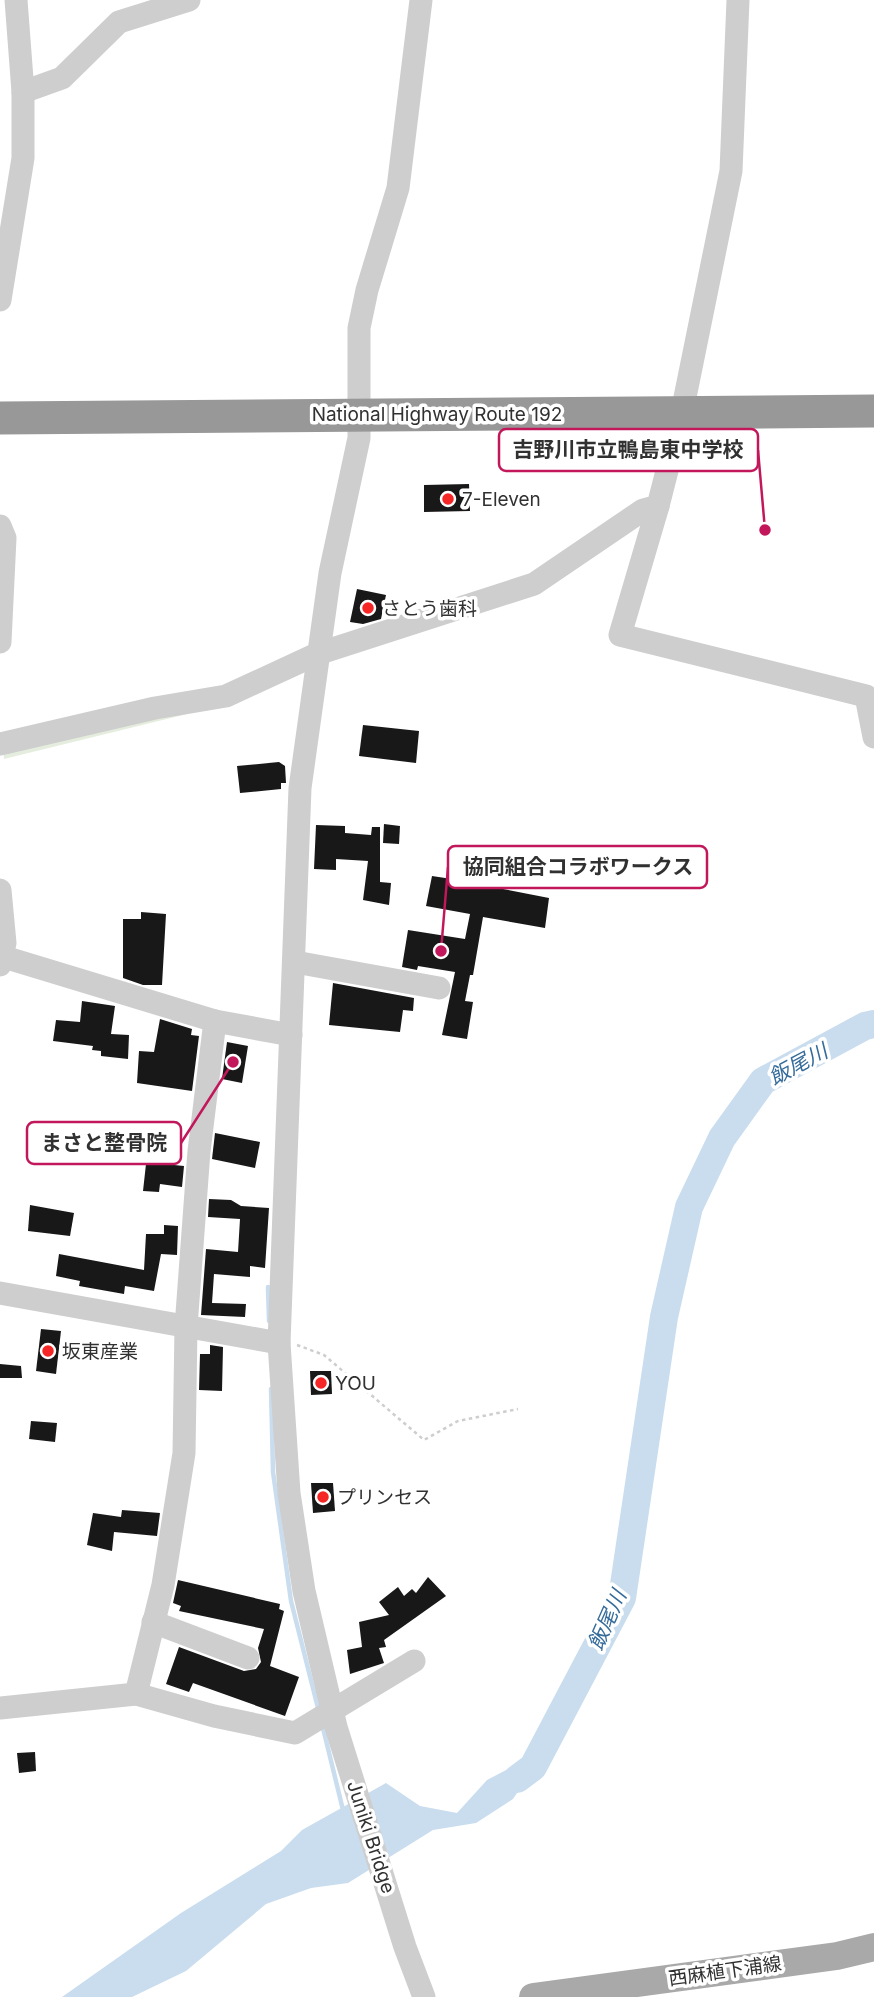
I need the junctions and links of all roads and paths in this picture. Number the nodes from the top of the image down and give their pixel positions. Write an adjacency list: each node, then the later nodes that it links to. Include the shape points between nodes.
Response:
1 (189, 0): 5 (street, via 119,22 62,78)
2 (421, 0): 10 (street, Juniki Bridge, via 398,188 359,328)
3 (738, 0): 9 (street, via 731,171)
4 (11, 1): 5 (street)
5 (23, 92): 6 (street, via 23,158)
6 (8, 208): 7 (street)
7 (0, 300)
8 (874, 411): 9 (highway, National Highway Route 192)
9 (682, 412): 10 (highway, National Highway Route 192); 12 (street)
10 (359, 414): 11 (highway, National Highway Route 192); 15 (street, Juniki Bridge, via 359,438)
11 (0, 418)
12 (658, 506): 15 (street, via 643,510 534,584); 16 (street, via 620,635 866,695)
13 (0, 526): 14 (street, via 5,538)
14 (0, 642)
15 (317, 654): 17 (street, via 226,696); 21 (street, Juniki Bridge, via 300,788)
16 (874, 737)
17 (0, 744)
18 (0, 891): 19 (street)
19 (0, 898): 20 (street)
20 (2, 961): 23 (street)
21 (295, 962): 22 (street); 24 (street, Juniki Bridge)
22 (439, 988)
23 (215, 1021): 24 (street); 26 (street, via 198,1150)
24 (291, 1035): 27 (street, Juniki Bridge)
25 (0, 1293): 26 (street)
26 (186, 1327): 27 (street); 29 (street, via 184,1453)
27 (272, 1343): 28 (path, via 324,1355 424,1440 458,1421); 34 (street, Juniki Bridge, via 289,1493)
28 (518, 1409)
29 (153, 1622): 30 (street); 32 (street)
30 (248, 1658)
31 (414, 1661): 34 (street)
32 (136, 1693): 33 (street); 34 (street, via 295,1733)
33 (0, 1708)
34 (326, 1718): 36 (street, Juniki Bridge)
35 (874, 1947): 37 (main road, 西麻植下浦線, via 837,1956)
36 (424, 1997)
37 (533, 1997)

